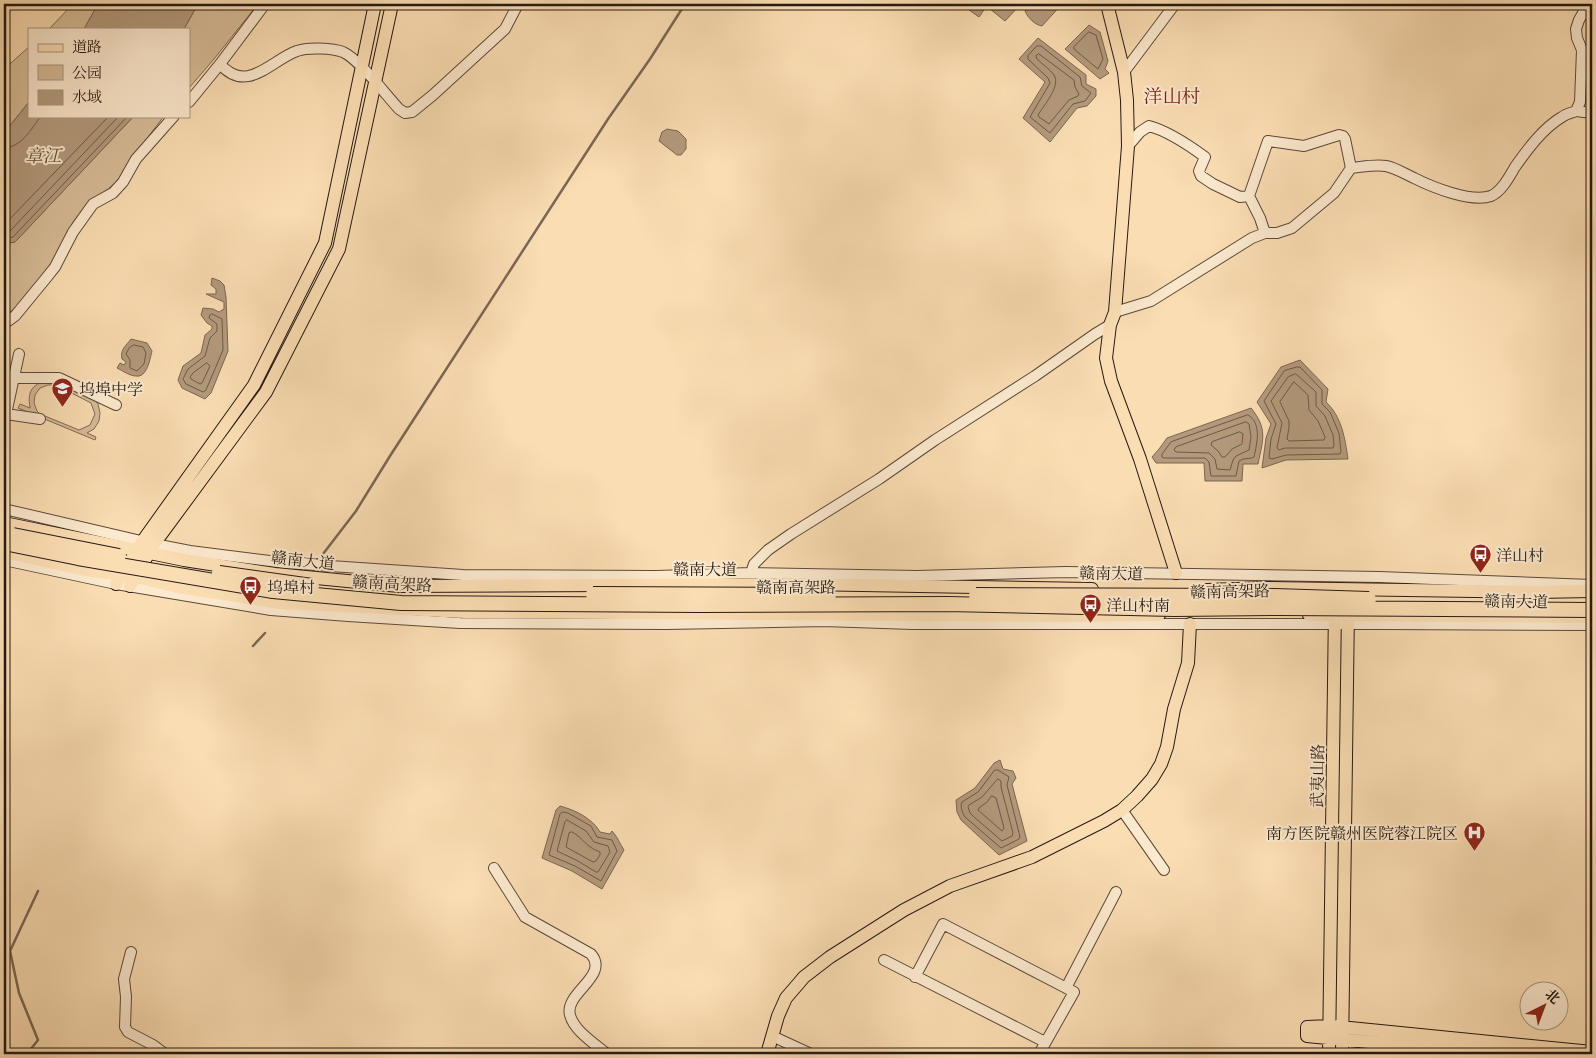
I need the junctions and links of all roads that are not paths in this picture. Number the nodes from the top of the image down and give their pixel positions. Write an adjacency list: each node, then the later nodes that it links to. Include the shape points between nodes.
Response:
1 (265, 4): 8 (street)
2 (375, 4): 9 (main road)
3 (392, 4): 11 (main road)
4 (518, 4): 11 (street, via 506,29 412,112 405,113 400,109)
5 (1107, 4): 10 (main road)
6 (1175, 4): 10 (street)
7 (1592, 5): 13 (street, via 1578,20 1576,29 1582,50 1580,102)
8 (220, 64): 9 (street, via 236,76 251,77 306,48 344,53); 12 (street)
9 (362, 67): 11 (street); 33 (main road, via 324,243 254,384)
10 (1124, 72): 16 (main road)
11 (375, 82): 33 (main road, via 339,249 266,392)
12 (190, 101)
13 (1576, 111): 14 (street); 17 (street, via 1562,116 1550,126 1500,189 1488,197 1460,195 1385,166)
14 (1592, 113)
15 (172, 118): 21 (street, via 136,159 123,182 93,204 73,232 55,267)
16 (1128, 146): 18 (street, via 1145,128 1156,128 1205,157 1199,171 1201,176 1240,197); 20 (main road)
17 (1351, 168): 18 (street, via 1343,136 1304,146 1268,141); 19 (street, via 1334,193 1292,228)
18 (1249, 196): 19 (street)
19 (1266, 233): 20 (street, via 1252,238 1151,301)
20 (1115, 312): 22 (main road)
21 (4, 324)
22 (1110, 325): 38 (street, via 791,534 768,550 754,564); 39 (main road, via 1106,358 1110,381 1140,459)
23 (19, 354): 24 (street)
24 (13, 378): 25 (street, via 59,378); 26 (street)
25 (116, 405)
26 (5, 414): 27 (street)
27 (40, 419)
28 (4, 509): 33 (street)
29 (4, 523): 31 (main road, 赣南大道)
30 (4, 534): 51 (highway, 赣南高架路, bridge, via 166,565 400,594)
31 (92, 540): 33 (main road, 赣南大道); 37 (main road)
32 (4, 543): 52 (highway, 赣南高架路, bridge, via 273,591 401,603)
33 (145, 548): 36 (main road, 赣南大道); 38 (street, via 286,563 463,575); 40 (main road); 41 (main road)
34 (4, 552): 37 (main road, 赣南大道)
35 (4, 560): 40 (street)
36 (184, 560): 42 (main road, 赣南大道, via 275,574 400,586); 44 (main road)
37 (85, 570): 40 (main road, 赣南大道)
38 (751, 573): 39 (street, via 917,576)
39 (1176, 573): 43 (street, via 1379,576)
40 (119, 579): 41 (main road, 赣南大道)
41 (133, 582): 44 (main road, 赣南大道); 58 (street, via 271,610 460,623 824,621 912,624)
42 (805, 584): 45 (main road, 赣南大道); 53 (main road)
43 (1592, 585)
44 (178, 587): 53 (main road, 赣南大道, via 280,603 454,612)
45 (886, 587): 48 (main road, 赣南大道); 54 (main road)
46 (1265, 588): 47 (main road, 赣南大道); 48 (main road, 赣南大道); 55 (main road)
47 (1342, 588): 50 (main road, 赣南大道); 59 (main road, 武夷山路)
48 (1192, 590): 58 (main road)
49 (1592, 591): 50 (main road, 赣南大道)
50 (1536, 592): 56 (main road)
51 (1592, 600)
52 (1592, 610)
53 (807, 614): 54 (main road, 赣南大道)
54 (887, 614): 58 (main road, 赣南大道)
55 (1266, 614): 58 (main road, 赣南大道); 59 (main road, 赣南大道)
56 (1537, 617): 57 (main road, 赣南大道); 59 (main road, 赣南大道)
57 (1592, 617)
58 (1191, 619): 59 (street); 61 (main road, via 1188,662 1167,748 1152,779)
59 (1341, 620): 60 (street); 69 (main road, 武夷山路)
60 (1592, 625)
61 (1122, 810): 63 (street); 70 (main road, via 1032,857 950,886 863,935 804,977 786,998)
62 (494, 868): 74 (street, via 525,917 592,954 596,966 571,1004 570,1014 577,1027)
63 (1164, 870)
64 (1116, 892): 68 (street)
65 (131, 952): 73 (street, via 124,979 125,1027 128,1032)
66 (884, 960): 67 (street)
67 (915, 977): 68 (street, via 943,924); 71 (street)
68 (1066, 988): 71 (street, via 1074,992)
69 (1336, 1033): 72 (main road); 78 (main road, 武夷山路); 79 (main road, 武夷山路); 80 (main road)
70 (772, 1036): 75 (main road); 76 (street)
71 (1045, 1042): 77 (street)
72 (1592, 1052)
73 (166, 1054)
74 (607, 1054)
75 (767, 1054)
76 (811, 1054)
77 (1039, 1054)
78 (1330, 1054)
79 (1342, 1054)
80 (1492, 1054)

